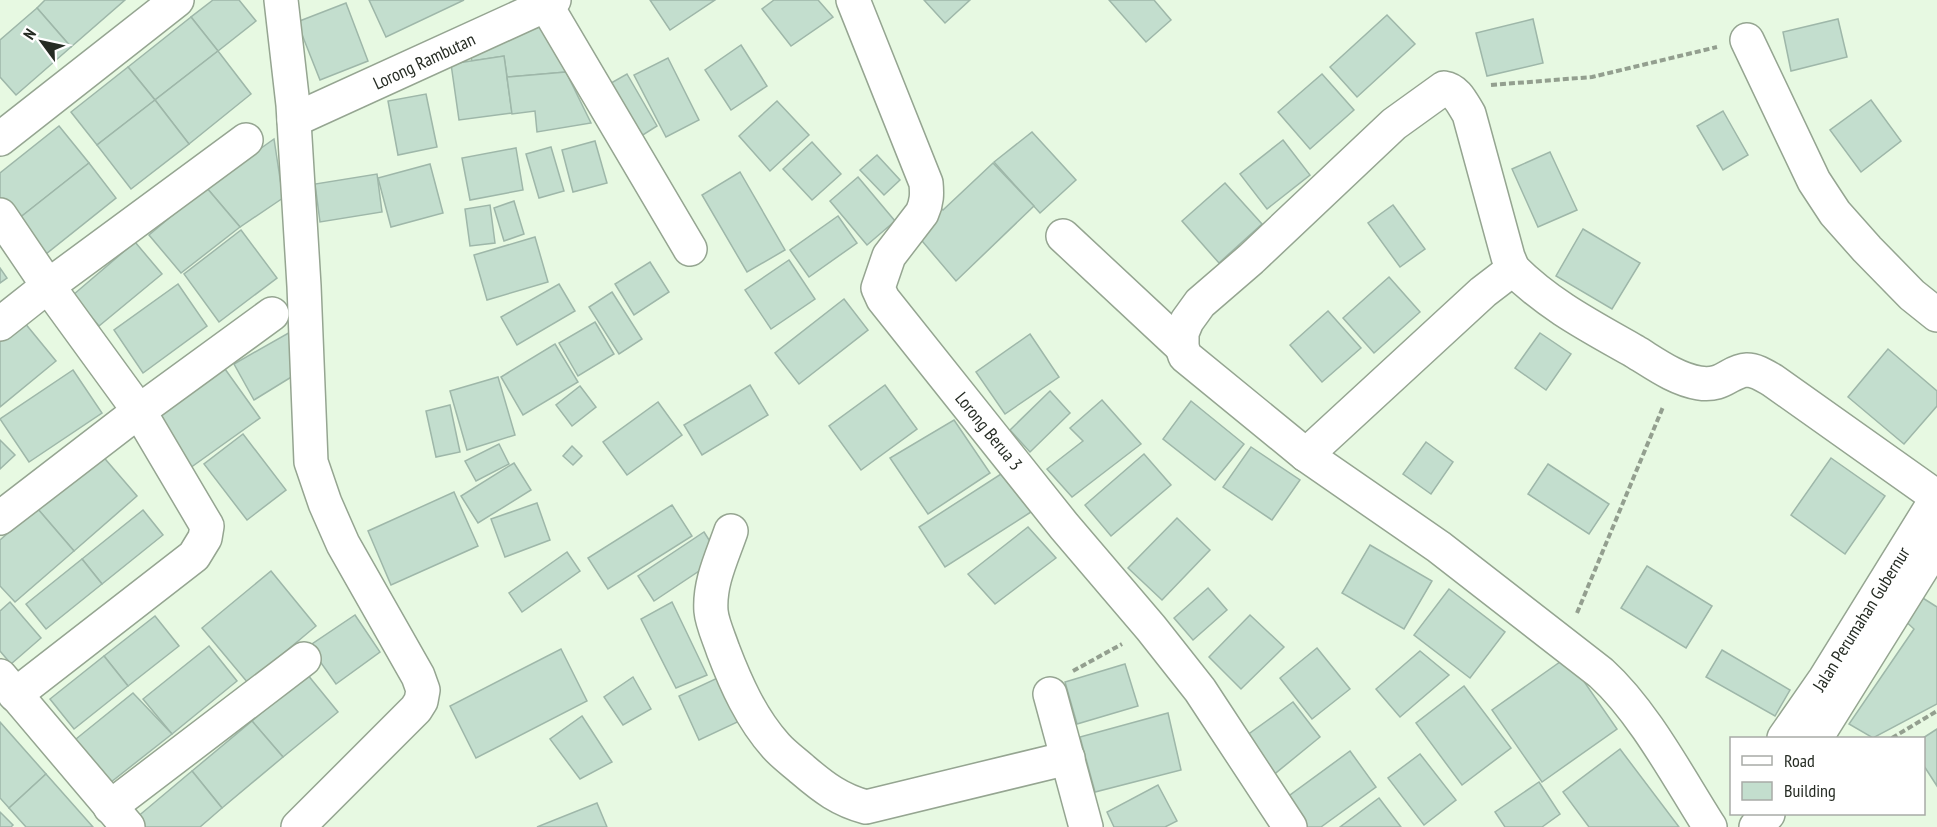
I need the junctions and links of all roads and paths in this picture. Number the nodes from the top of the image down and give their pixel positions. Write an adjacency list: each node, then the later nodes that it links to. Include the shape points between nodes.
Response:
1 (177, 0): 8 (street)
2 (281, 0): 7 (street)
3 (853, 0): 26 (street, Lorong Berua 3, via 926,183 922,213 889,256 878,288 883,299 1064,526)
4 (550, 3): 7 (street, Lorong Rambutan); 12 (street)
5 (1747, 40): 6 (path, via 1592,76); 16 (street, via 1814,181 1830,205 1867,249)
6 (1448, 89): 13 (street, via 1457,95 1469,114); 18 (street, via 1444,88 1394,124 1200,303 1187,321)
7 (294, 120): 39 (street, via 311,462 343,544 423,690 421,701 406,721)
8 (0, 139)
9 (246, 140): 14 (street)
10 (0, 215): 14 (street)
11 (1063, 236): 18 (street)
12 (690, 249)
13 (1513, 268): 19 (street, via 1534,289 1573,316); 21 (street)
14 (48, 286): 17 (street); 20 (street)
15 (272, 314): 20 (street)
16 (1937, 315)
17 (0, 324)
18 (1182, 346): 21 (street, via 1185,356)
19 (1676, 376): 22 (street, via 1713,384 1735,373 1757,372); 27 (path)
20 (139, 411): 23 (street); 29 (street, via 202,516 207,526 205,538 194,556)
21 (1306, 454): 27 (street, via 1440,547)
22 (1937, 498): 32 (street, Jalan Perumahan Gubernur)
23 (0, 518)
24 (731, 531): 35 (street, via 711,591 711,613 721,644 744,699 764,731 820,785 846,801 866,807)
25 (1937, 544): 33 (street, Jalan Perumahan Gubernur)
26 (1151, 628): 30 (path, via 1075,670 1052,686); 41 (street, Lorong Berua 3, via 1200,690)
27 (1564, 644): 42 (street, via 1618,688)
28 (304, 659): 38 (street)
29 (8, 686): 38 (street)
30 (1050, 694): 35 (street)
31 (1937, 711): 34 (path)
32 (1785, 737)
33 (1817, 737)
34 (1894, 737)
35 (1068, 758): 40 (street)
36 (1730, 815): 43 (street)
37 (1765, 815): 44 (street)
38 (119, 817)
39 (298, 827)
40 (1086, 827)
41 (1290, 827)
42 (1710, 827)
43 (1721, 827)
44 (1756, 827)

